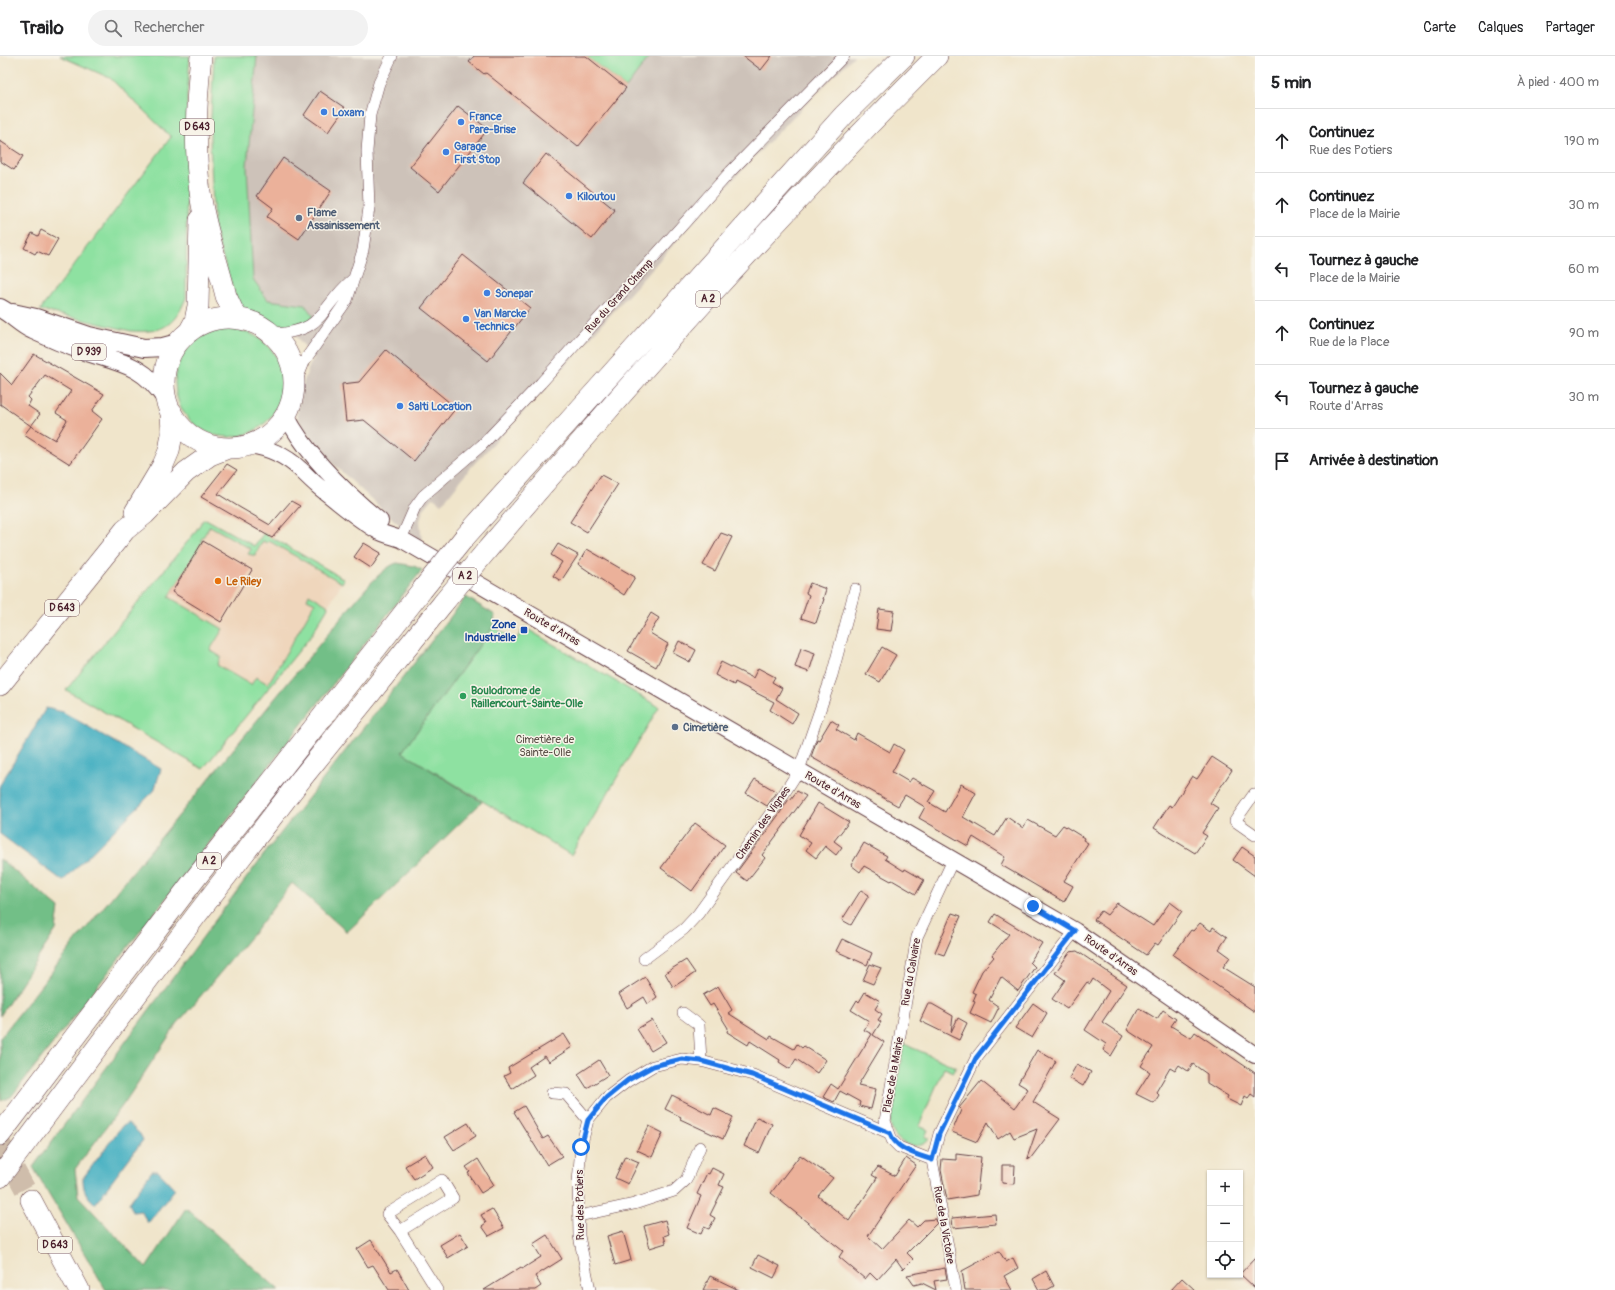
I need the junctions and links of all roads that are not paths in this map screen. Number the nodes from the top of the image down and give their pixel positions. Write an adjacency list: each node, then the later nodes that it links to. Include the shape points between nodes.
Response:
1 (201, 56): 6 (highway, D 643, via 197,119)
2 (392, 56): 7 (street, via 379,83 370,115 367,146 369,215 363,250)
3 (844, 56): 17 (street, Rue du Grand Champ, via 731,171 489,438 423,496 413,511)
4 (904, 56): 33 (highway, A 2, bridge, via 844,115 464,538 191,884)
5 (937, 56): 36 (highway, A 2, bridge, via 860,133 669,342 486,550 297,784)
6 (201, 199): 9 (highway, D 643, via 226,296); 11 (highway, D 643, via 198,240 199,302 196,321)
7 (352, 280): 10 (street, via 312,324 297,332); 12 (street, via 346,300 305,360)
8 (3, 310): 11 (main road, D 939, via 89,336 138,347 163,347); 13 (main road, D 939, via 30,329 133,367 157,385)
9 (239, 319): 10 (highway, via 262,327); 11 (highway, via 213,320 196,327)
10 (272, 334): 12 (highway, via 289,358)
11 (184, 338): 13 (highway, via 171,355 166,369 164,384)
12 (294, 387): 14 (highway)
13 (168, 405): 15 (highway, via 183,428 194,437 207,444); 16 (highway, D 643, via 172,434 169,451)
14 (286, 415): 15 (highway, via 270,434); 17 (main road, via 298,436 337,482)
15 (238, 446): 16 (highway, D 643, via 210,455 186,472 145,514); 17 (main road, via 260,446 284,457 352,513 381,532)
16 (125, 530): 19 (highway, D 643)
17 (401, 539): 20 (main road, Route d'Arras)
18 (855, 588): 20 (street, Chemin des Vignes, via 832,675)
19 (0, 685)
20 (799, 770): 23 (main road, Route d'Arras); 25 (street, Chemin des Vignes, via 698,914)
21 (1254, 794): 22 (street, via 1235,821)
22 (1255, 835)
23 (953, 860): 24 (main road, Route d'Arras); 27 (street, Rue du Calvaire, via 917,937)
24 (1075, 931): 28 (main road, Route d'Arras); 35 (street, via 976,1058 939,1134)
25 (644, 959)
26 (683, 1013): 29 (street, via 699,1025)
27 (903, 1020): 32 (street, Place de la Mairie, via 885,1121)
28 (1255, 1055)
29 (701, 1061): 31 (street, Rue des Potiers, via 682,1059 653,1066 628,1080 606,1098); 32 (street, Rue des Potiers, via 752,1075)
30 (552, 1093): 31 (street, via 566,1094)
31 (588, 1120): 38 (street, Rue des Potiers, via 580,1154)
32 (890, 1133): 35 (street, Place de la Mairie, via 892,1140 899,1147)
33 (0, 1134)
34 (700, 1147): 38 (street, via 686,1180 674,1191 634,1204)
35 (932, 1160): 43 (street, Rue de la Victoire)
36 (0, 1177)
37 (31, 1200): 40 (highway, D 643)
38 (579, 1216): 42 (street, Rue des Potiers)
39 (400, 1232): 39 (street, via 453,1198 442,1180 387,1214); 41 (street)
40 (79, 1290)
41 (437, 1290)
42 (590, 1290)
43 (956, 1290)

